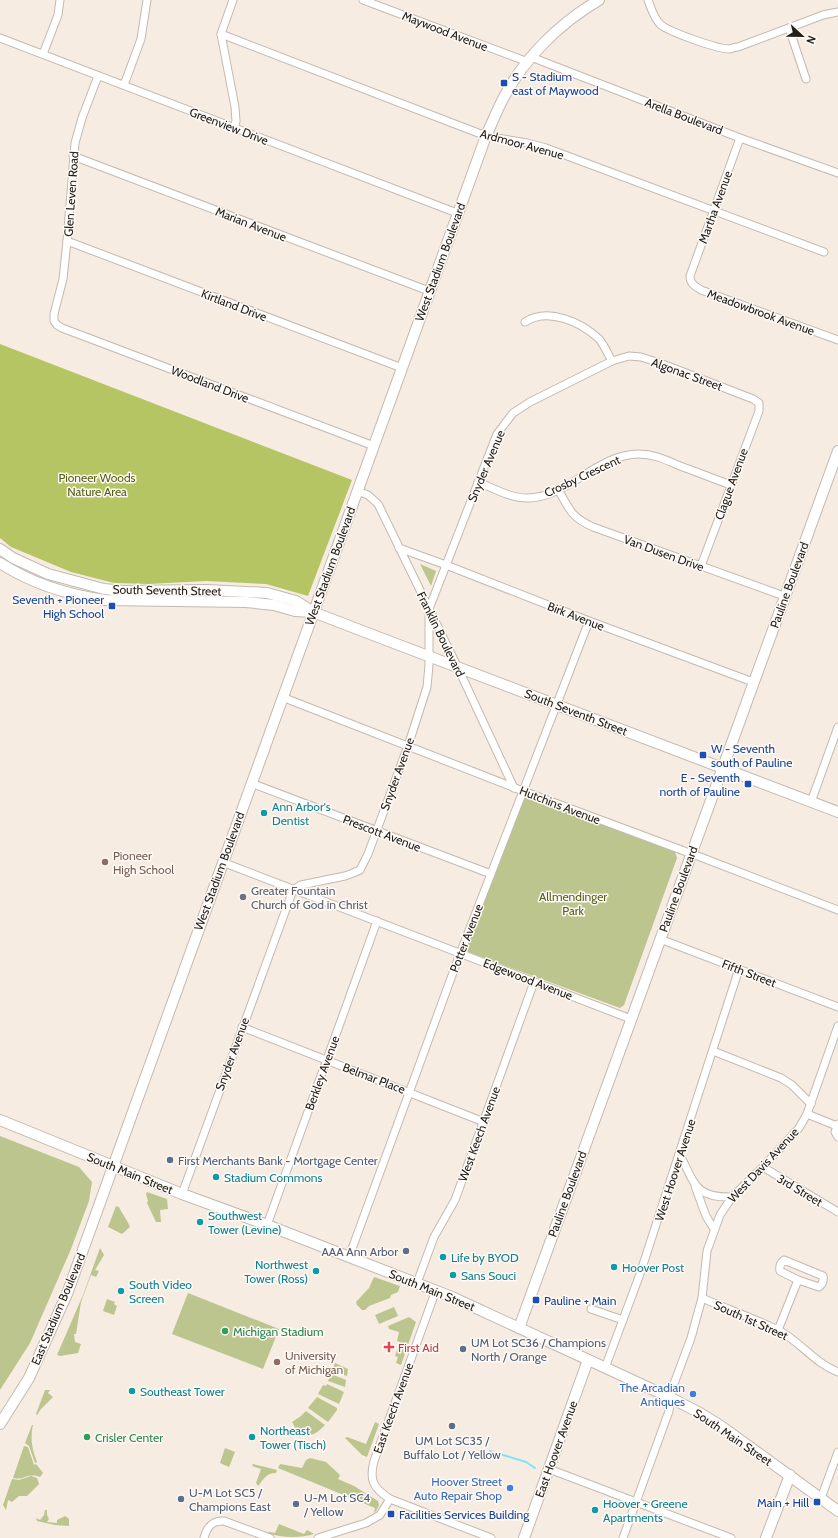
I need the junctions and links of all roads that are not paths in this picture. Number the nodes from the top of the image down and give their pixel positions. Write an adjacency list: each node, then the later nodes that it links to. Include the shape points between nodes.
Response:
1 (60, 0): 11 (street, via 58,15)
2 (147, 0): 15 (street, via 140,39)
3 (234, 0): 9 (street)
4 (363, 0): 12 (street, Maywood Avenue)
5 (648, 0): 8 (street, via 654,16 661,24 672,31 717,47 738,47)
6 (596, 1): 12 (main road, West Stadium Boulevard, via 546,40)
7 (838, 12): 8 (street)
8 (789, 28): 14 (street)
9 (221, 34): 16 (street, via 235,107); 17 (street, Ardmoor Avenue)
10 (0, 38): 11 (street, Greenview Drive)
11 (43, 54): 13 (street, Greenview Drive)
12 (530, 60): 17 (main road, West Stadium Boulevard, via 504,96); 18 (street, Arella Boulevard)
13 (98, 76): 15 (street, Greenview Drive); 19 (street, Glen Leven Road, via 77,132)
14 (806, 79)
15 (124, 85): 16 (street, Greenview Drive)
16 (234, 128): 22 (street, Greenview Drive)
17 (486, 136): 21 (street, Ardmoor Avenue, via 546,148); 22 (main road, West Stadium Boulevard)
18 (740, 138): 20 (street, Arella Boulevard); 21 (street, Martha Avenue)
19 (73, 156): 23 (street, Glen Leven Road); 26 (street, Marian Avenue)
20 (838, 173)
21 (714, 210): 24 (street, Ardmoor Avenue); 25 (street, Martha Avenue)
22 (457, 214): 26 (main road, West Stadium Boulevard)
23 (67, 241): 27 (street, Glen Leven Road); 31 (street, Kirtland Drive)
24 (824, 252)
25 (690, 276): 29 (street, Meadowbrook Avenue, via 693,285 701,290)
26 (429, 291): 31 (main road, West Stadium Boulevard)
27 (54, 314): 33 (street, Woodland Drive, via 54,321 62,328)
28 (524, 322): 30 (street, via 551,316 568,320 585,328 600,341)
29 (838, 340)
30 (612, 361): 32 (street, Algonac Street, via 629,356 641,357 753,398); 35 (street, Snyder Avenue, via 513,413 497,434)
31 (402, 368): 33 (main road, West Stadium Boulevard)
32 (758, 403): 36 (street, Clague Avenue, via 757,418)
33 (374, 446): 38 (main road, West Stadium Boulevard)
34 (838, 452): 44 (main road, Pauline Boulevard)
35 (478, 482): 37 (street, Crosby Crescent, via 512,496 527,498); 42 (street, Snyder Avenue)
36 (731, 485): 37 (street, Crosby Crescent, via 656,456 638,454 622,456 608,462); 43 (street, Clague Avenue)
37 (558, 490): 43 (street, Van Dusen Drive, via 580,521)
38 (357, 491): 39 (street, Franklin Boulevard, via 368,495 378,504); 46 (main road, West Stadium Boulevard)
39 (400, 548): 42 (street, Birk Avenue); 45 (street, Franklin Boulevard)
40 (0, 549): 46 (main road, South Seventh Street, via 48,574 104,589 267,593 296,601)
41 (0, 563): 46 (main road, South Seventh Street, via 27,578 87,598 246,602)
42 (446, 565): 45 (street, Snyder Avenue); 47 (street, Birk Avenue)
43 (701, 566): 44 (street, Van Dusen Drive)
44 (784, 596): 50 (main road, Pauline Boulevard)
45 (429, 609): 48 (street, Snyder Avenue); 49 (street, Franklin Boulevard)
46 (313, 612): 48 (main road, South Seventh Street); 51 (main road, West Stadium Boulevard)
47 (589, 621): 50 (street, Birk Avenue); 52 (street, Potter Avenue)
48 (429, 657): 49 (main road, South Seventh Street); 54 (street, Snyder Avenue, via 427,687)
49 (458, 668): 52 (main road, South Seventh Street); 57 (street, Franklin Boulevard)
50 (753, 682): 55 (main road, Pauline Boulevard)
51 (282, 697): 54 (street, Hutchins Avenue); 56 (main road, West Stadium Boulevard)
52 (557, 705): 55 (main road, South Seventh Street); 58 (street, Potter Avenue)
53 (838, 727): 59 (street)
54 (408, 746): 57 (street, Hutchins Avenue); 61 (street, Snyder Avenue)
55 (722, 768): 59 (main road, South Seventh Street); 62 (main road, Pauline Boulevard)
56 (251, 783): 61 (street, Prescott Avenue); 63 (main road, West Stadium Boulevard)
57 (514, 788): 58 (street, Hutchins Avenue)
58 (523, 791): 62 (street, Hutchins Avenue); 64 (street, Potter Avenue)
59 (811, 802): 60 (main road, South Seventh Street)
60 (838, 812)
61 (377, 831): 64 (street, Prescott Avenue); 65 (street, Snyder Avenue, via 360,870 345,876 301,885)
62 (691, 854): 66 (street, Hutchins Avenue); 68 (main road, Pauline Boulevard)
63 (222, 862): 65 (street, Edgewood Avenue); 86 (main road, West Stadium Boulevard)
64 (491, 874): 69 (street, Potter Avenue)
65 (293, 890): 67 (street, Edgewood Avenue); 75 (street, Snyder Avenue)
66 (838, 910)
67 (377, 921): 69 (street, Edgewood Avenue); 77 (street, Berkley Avenue)
68 (660, 939): 70 (street, Fifth Street); 73 (main road, Pauline Boulevard)
69 (460, 953): 71 (street, Edgewood Avenue); 78 (street, Potter Avenue)
70 (739, 969): 72 (street, Fifth Street); 76 (street, West Hoover Avenue)
71 (534, 982): 73 (street, Edgewood Avenue); 82 (street, West Keech Avenue)
72 (838, 1008)
73 (631, 1019): 101 (main road, Pauline Boulevard)
74 (838, 1026): 79 (street, West Davis Avenue)
75 (242, 1027): 77 (street, Belmar Place); 89 (street, Snyder Avenue)
76 (712, 1051): 79 (street, via 782,1078); 85 (street, West Hoover Avenue)
77 (326, 1060): 78 (street, Belmar Place); 92 (street, Berkley Avenue)
78 (409, 1092): 82 (street, Belmar Place); 94 (street, Potter Avenue)
79 (811, 1104): 80 (street, West Davis Avenue)
80 (807, 1114): 83 (street); 87 (street, West Davis Avenue, via 799,1128)
81 (0, 1120): 86 (main road, South Main Street)
82 (484, 1122): 96 (street, West Keech Avenue, via 456,1200 434,1237)
83 (837, 1125): 84 (street, via 835,1132)
84 (838, 1137)
85 (680, 1155): 88 (street); 100 (street, West Hoover Avenue)
86 (113, 1166): 89 (main road, South Main Street); 107 (main road, East Stadium Boulevard, via 67,1294 29,1378)
87 (763, 1167): 90 (street, West Davis Avenue); 91 (street, 3rd Street)
88 (695, 1185): 90 (street, via 713,1197); 93 (street, via 706,1216)
89 (182, 1194): 92 (main road, South Main Street)
90 (732, 1197): 93 (street, West Davis Avenue)
91 (838, 1212)
92 (267, 1225): 94 (main road, South Main Street)
93 (714, 1229): 98 (street, West Davis Avenue, via 707,1251)
94 (349, 1257): 96 (main road, South Main Street)
95 (798, 1280): 95 (street, via 780,1271 781,1262 784,1260 819,1273 824,1280 819,1287); 102 (street)
96 (417, 1283): 97 (main road, South Main Street)
97 (436, 1290): 101 (main road, South Main Street); 112 (street, East Keech Avenue, via 372,1469 375,1486)
98 (702, 1298): 102 (street, South 1st Street); 106 (street, West Davis Avenue)
99 (591, 1308): 100 (street)
100 (623, 1320): 104 (street, West Hoover Avenue)
101 (519, 1328): 103 (main road, South Main Street)
102 (778, 1330): 105 (street, South 1st Street, via 822,1364)
103 (588, 1360): 104 (main road, South Main Street); 109 (main road, East Hoover Avenue)
104 (605, 1368): 106 (main road, South Main Street)
105 (838, 1372)
106 (671, 1398): 110 (main road, South Main Street, via 712,1420); 113 (street, West Davis Avenue, via 669,1411)
107 (0, 1424)
108 (838, 1452): 111 (street)
109 (549, 1468): 113 (street); 119 (main road, East Hoover Avenue)
110 (790, 1475): 111 (main road, South Main Street); 122 (main road)
111 (821, 1498): 114 (main road, South Main Street)
112 (390, 1499): 117 (street, via 380,1515 366,1523); 118 (street, East Keech Avenue)
113 (637, 1502): 120 (street, West Davis Avenue); 121 (street)
114 (838, 1511)
115 (204, 1538): 116 (street, via 211,1523 218,1520)
116 (270, 1538)
117 (318, 1538)
118 (491, 1538)
119 (524, 1538)
120 (623, 1538)
121 (731, 1538)
122 (766, 1538)

